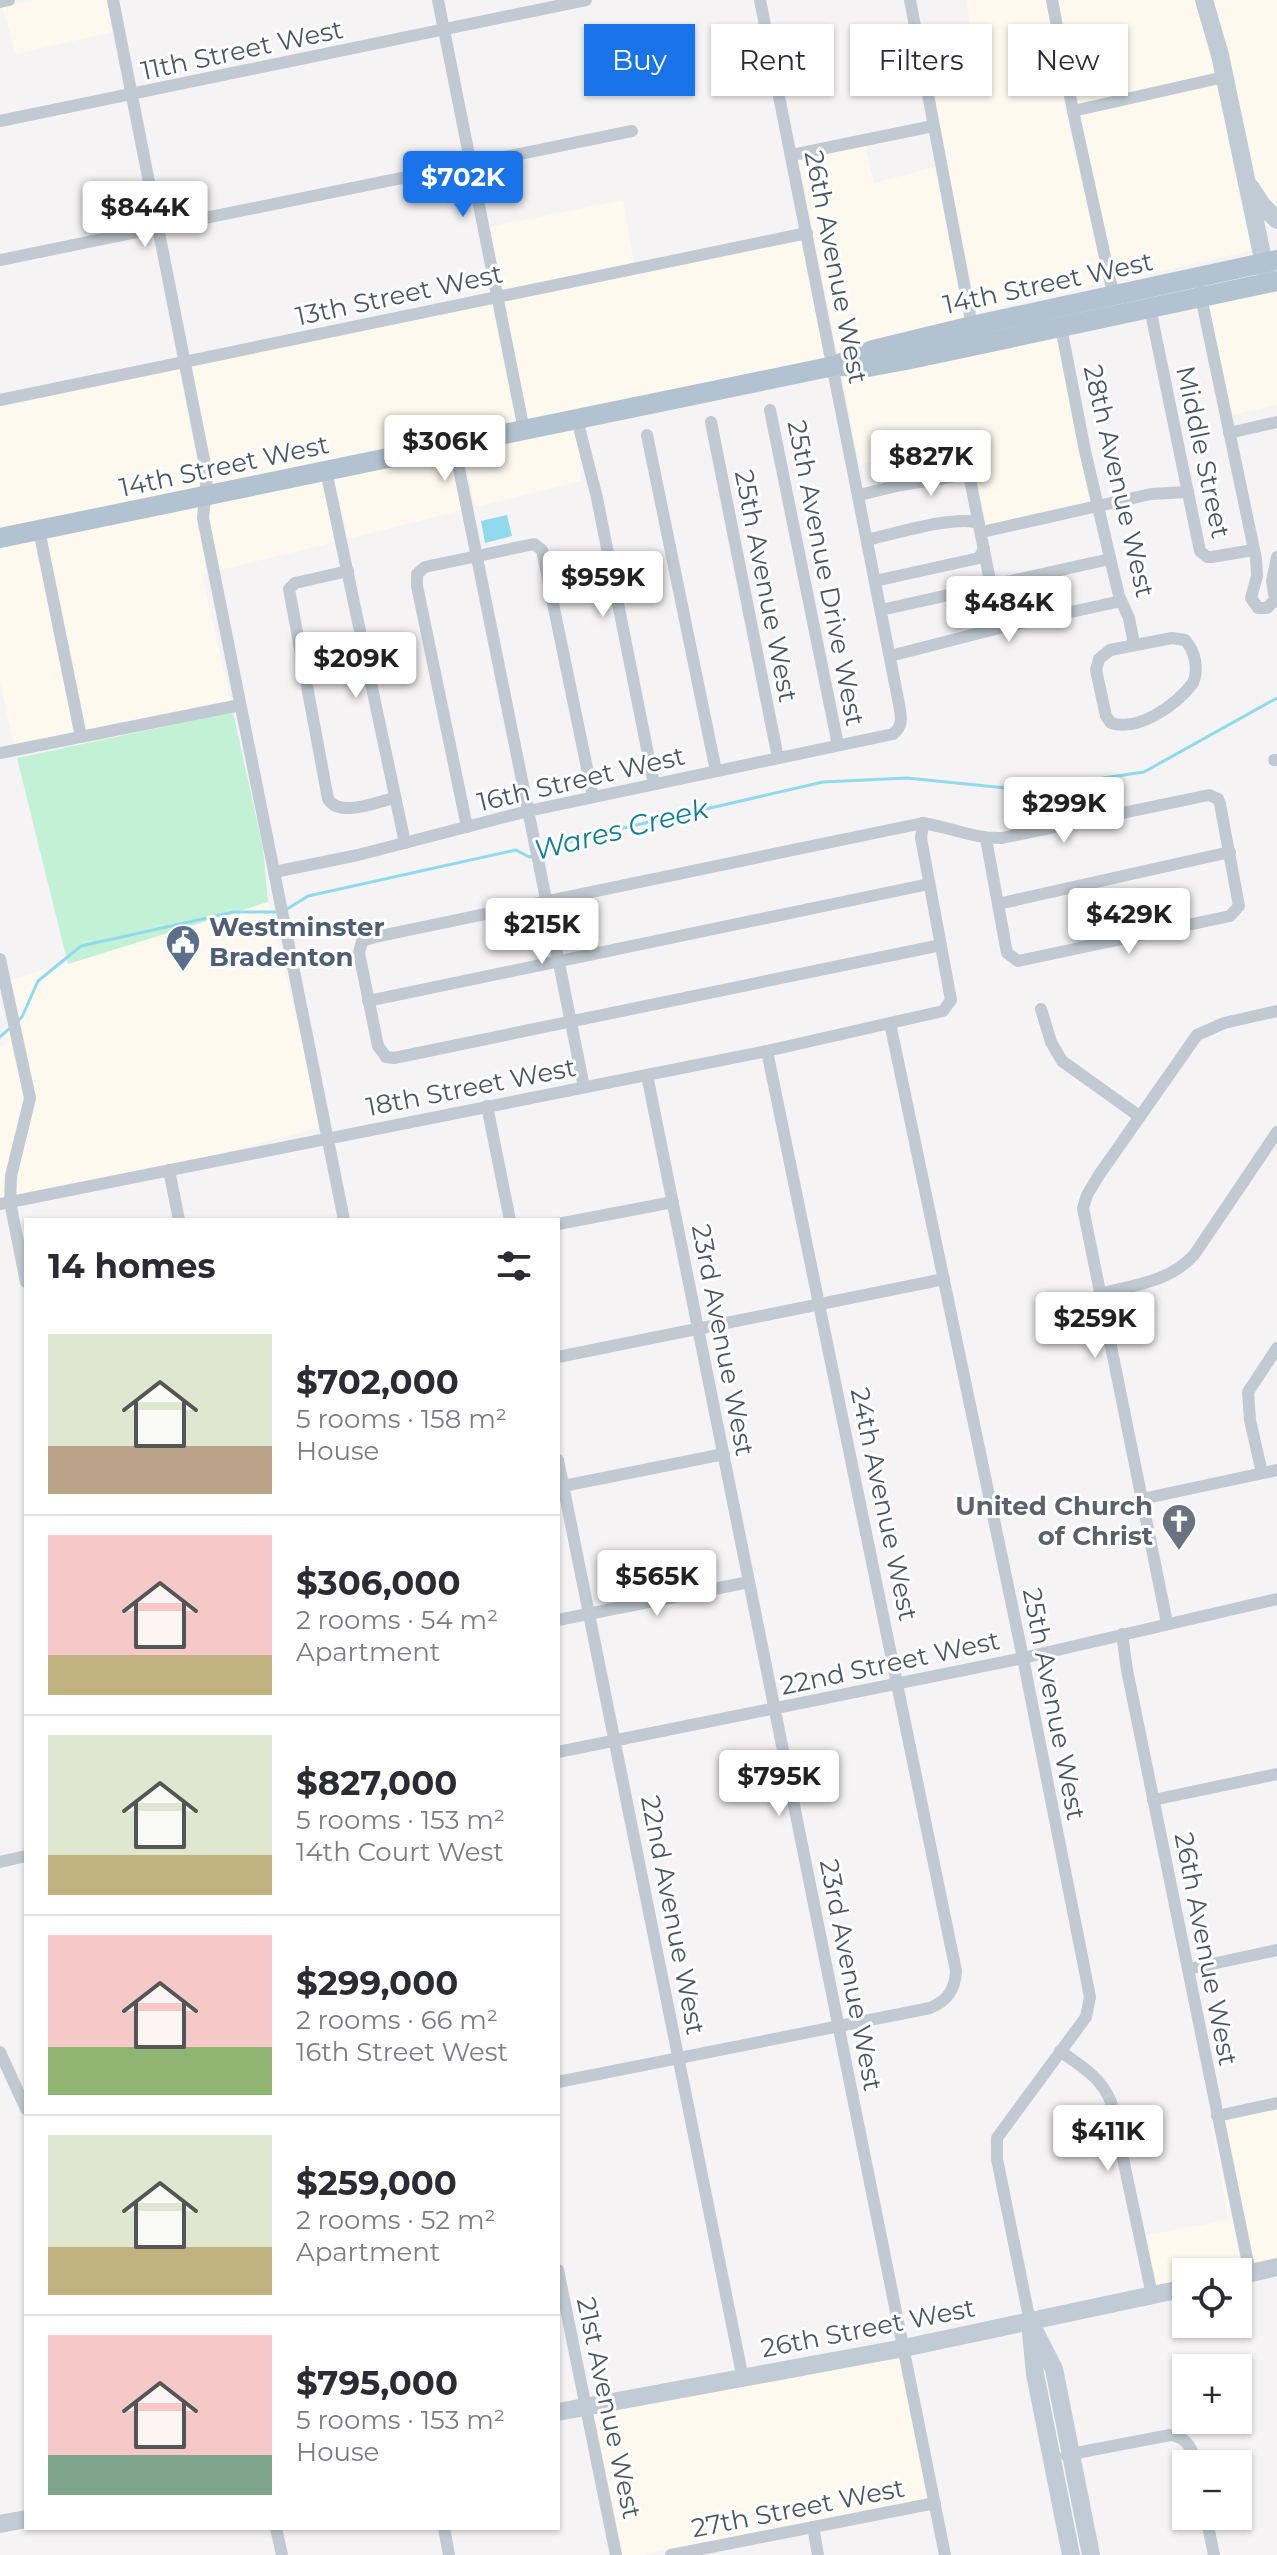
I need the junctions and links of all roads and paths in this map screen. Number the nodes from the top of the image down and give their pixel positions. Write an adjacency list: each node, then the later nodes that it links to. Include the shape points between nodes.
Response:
1 (9, 0): 9 (street)
2 (113, 0): 12 (street)
3 (438, 0): 10 (street)
4 (586, 0): 10 (street, 11th Street West)
5 (760, 0): 17 (street, 26th Avenue West)
6 (910, 0): 15 (street)
7 (1052, 0): 13 (street)
8 (1204, 0): 11 (street)
9 (0, 2)
10 (444, 31): 12 (street, 11th Street West); 18 (street)
11 (1224, 77): 13 (street); 19 (street)
12 (132, 95): 14 (street, 11th Street West); 21 (street)
13 (1073, 111): 27 (street)
14 (0, 121)
15 (933, 126): 17 (street); 30 (street)
16 (632, 131): 18 (street)
17 (792, 155): 22 (street, 26th Avenue West)
18 (470, 163): 21 (street); 26 (street)
19 (1246, 181): 20 (street); 24 (street)
20 (1277, 220)
21 (159, 227): 23 (street); 31 (street)
22 (807, 233): 26 (street, 13th Street West); 32 (street, 26th Avenue West)
23 (0, 260)
24 (1271, 271): 25 (main road, 14th Street West)
25 (1199, 287): 27 (main road, 14th Street West); 28 (main road, 14th Street West); 39 (street)
26 (497, 297): 31 (street, 13th Street West); 38 (street)
27 (1115, 305): 28 (main road, 14th Street West); 29 (main road, 14th Street West); 30 (main road, 14th Street West)
28 (1150, 308): 43 (street, Middle Street)
29 (1061, 327): 30 (main road, 14th Street West); 46 (street, 28th Avenue West)
30 (974, 336): 32 (main road, 14th Street West, via 868,367)
31 (185, 361): 33 (street, 13th Street West); 45 (street, via 207,475)
32 (834, 366): 35 (main road, 14th Street West); 44 (street, 26th Avenue West)
33 (0, 400)
34 (770, 410): 67 (street, 25th Avenue Drive West)
35 (577, 419): 38 (main road, 14th Street West); 71 (street)
36 (711, 422): 69 (street, 25th Avenue West)
37 (1277, 422): 39 (street)
38 (524, 430): 41 (main road, 14th Street West)
39 (1229, 433): 52 (street)
40 (647, 435): 70 (street)
41 (454, 444): 42 (main road, 14th Street West); 53 (street)
42 (326, 471): 45 (main road, 14th Street West); 57 (street)
43 (1188, 492): 46 (street); 52 (street, Middle Street, via 1203,555)
44 (859, 495): 47 (street, via 969,474); 50 (street, 26th Avenue West)
45 (206, 496): 48 (main road, 14th Street West); 64 (street, via 203,518)
46 (1098, 505): 47 (street); 54 (street, 28th Avenue West)
47 (980, 528): 50 (street, via 971,520 950,522); 51 (street)
48 (39, 530): 49 (main road, 14th Street West); 66 (street)
49 (0, 538)
50 (867, 540): 58 (street, 26th Avenue West)
51 (984, 549): 58 (street, via 979,558); 59 (street)
52 (1253, 550): 56 (street)
53 (478, 556): 72 (street, via 534,544 544,555); 74 (street); 76 (street, via 425,567 417,574)
54 (1110, 559): 59 (street); 60 (street, 28th Avenue West)
55 (1275, 563): 56 (street); 56 (street, via 1275,600 1263,609 1251,598)
56 (1257, 568)
57 (348, 571): 73 (street); 73 (street, via 289,589 328,799 336,808 349,808)
58 (875, 581): 61 (street, 26th Avenue West)
59 (991, 586): 61 (street)
60 (1121, 601): 62 (street, 28th Avenue West); 63 (street)
61 (881, 610): 63 (street, 26th Avenue West)
62 (1134, 644): 62 (street, via 1105,653 1097,666 1106,716 1117,725 1147,722 1195,678 1194,655 1185,640)
63 (890, 656): 65 (street, 26th Avenue West, via 902,719)
64 (240, 705): 66 (street); 80 (street)
65 (898, 730): 67 (street, 16th Street West)
66 (81, 737): 68 (street)
67 (838, 745): 69 (street, 16th Street West)
68 (0, 753)
69 (778, 758): 70 (street, 16th Street West)
70 (716, 771): 71 (street, 16th Street West)
71 (654, 784): 72 (street, 16th Street West)
72 (593, 797): 74 (street, 16th Street West)
73 (395, 798): 78 (street)
74 (528, 811): 76 (street, 16th Street West); 82 (street)
75 (923, 823): 77 (street); 81 (street); 82 (street)
76 (467, 827): 78 (street, 16th Street West)
77 (986, 839): 79 (street, via 1214,796); 83 (street)
78 (405, 843): 80 (street, 16th Street West)
79 (1230, 852): 83 (street); 83 (street, via 1239,906 1230,916 1021,961 1007,953)
80 (274, 872): 99 (street)
81 (929, 884): 84 (street); 86 (street)
82 (547, 901): 86 (street); 88 (street, via 362,941 359,953)
83 (998, 904)
84 (941, 945): 91 (street); 92 (street, 18th Street West, via 949,1006)
85 (0, 959): 87 (street)
86 (559, 960): 88 (street); 91 (street)
87 (2, 974): 102 (street, via 30,1098)
88 (368, 1001): 91 (street, via 378,1046 394,1058)
89 (1041, 1009): 97 (street, via 1062,1061)
90 (1277, 1011): 97 (street, via 1197,1035)
91 (571, 1022): 95 (street)
92 (890, 1023): 93 (street, 18th Street West); 108 (street, 25th Avenue West)
93 (767, 1051): 94 (street, 18th Street West); 110 (street, 24th Avenue West)
94 (647, 1075): 95 (street, 18th Street West); 101 (street, 23rd Avenue West)
95 (584, 1087): 96 (street, 18th Street West)
96 (487, 1106): 99 (street, 18th Street West); 105 (street)
97 (1139, 1116): 109 (street, via 1091,1187 1083,1208)
98 (1277, 1132): 109 (street, via 1182,1268)
99 (328, 1138): 100 (street, 18th Street West); 104 (street)
100 (169, 1170): 102 (street, 18th Street West); 103 (street)
101 (673, 1202): 106 (street); 111 (street, 23rd Avenue West)
102 (5, 1203): 107 (street)
103 (179, 1218)
104 (344, 1218)
105 (510, 1218)
106 (560, 1224)
107 (24, 1274)
108 (944, 1279): 110 (street); 125 (street, 25th Avenue West)
109 (1099, 1294): 118 (street)
110 (820, 1303): 111 (street); 126 (street, 24th Avenue West)
111 (698, 1328): 113 (street); 114 (street, 23rd Avenue West)
112 (1277, 1348): 116 (street, via 1248,1392)
113 (560, 1357)
114 (724, 1454): 117 (street); 119 (street, 23rd Avenue West)
115 (1277, 1470): 116 (street)
116 (1262, 1473): 118 (street)
117 (561, 1487): 121 (street, 22nd Avenue West)
118 (1142, 1499): 123 (street)
119 (749, 1582): 121 (street); 127 (street, 23rd Avenue West)
120 (1277, 1599): 123 (street, 22nd Street West)
121 (589, 1614): 122 (street); 128 (street, 22nd Avenue West)
122 (560, 1620)
123 (1167, 1623): 124 (street, 22nd Street West)
124 (1122, 1634): 125 (street, 22nd Street West); 131 (street, 26th Avenue West)
125 (1023, 1658): 126 (street, 22nd Street West); 137 (street, 25th Avenue West, via 1090,1997 1086,2017)
126 (899, 1683): 127 (street, 22nd Street West); 136 (street, 24th Avenue West, via 956,1981 939,2004)
127 (775, 1709): 128 (street, 22nd Street West); 136 (street, 23rd Avenue West)
128 (616, 1741): 129 (street, 22nd Street West); 139 (street, 22nd Avenue West)
129 (560, 1752)
130 (1277, 1774): 131 (street)
131 (1153, 1800): 135 (street, 26th Avenue West)
132 (24, 1856): 133 (street)
133 (0, 1862)
134 (1277, 1950): 135 (street)
135 (1188, 1969): 143 (street, 26th Avenue West)
136 (839, 2026): 139 (street); 151 (street, 23rd Avenue West)
137 (1060, 2051): 149 (street, via 1093,2074 1111,2102); 150 (street, 25th Avenue West, via 1000,2131 995,2148)
138 (0, 2052): 142 (street)
139 (680, 2058): 140 (street); 152 (street, 22nd Avenue West)
140 (560, 2082)
141 (1277, 2103): 143 (street)
142 (24, 2105)
143 (1217, 2116): 144 (street, 26th Avenue West)
144 (1241, 2258)
145 (1277, 2267): 146 (street)
146 (1252, 2272)
147 (560, 2280): 153 (street, 21st Avenue West)
148 (1172, 2291): 149 (street, 26th Street West)
149 (1152, 2295): 150 (street, 26th Street West)
150 (1030, 2322): 151 (street, 26th Street West); 156 (street, via 1054,2369); 157 (street)
151 (904, 2348): 152 (street, 26th Street West); 158 (street, 23rd Avenue West)
152 (743, 2379): 153 (street, 26th Street West)
153 (586, 2407): 154 (street, 26th Street West); 168 (street, 21st Avenue West)
154 (560, 2412)
155 (1191, 2450): 156 (street, via 1170,2435)
156 (1071, 2454): 157 (street); 173 (street)
157 (1051, 2458): 172 (street)
158 (935, 2503): 161 (street, 27th Street West); 171 (street, 23rd Avenue West)
159 (24, 2519): 160 (street)
160 (0, 2524)
161 (813, 2527): 165 (street, 27th Street West); 170 (street)
162 (276, 2530): 166 (street)
163 (444, 2530): 167 (street)
164 (1209, 2530): 174 (street)
165 (694, 2553): 169 (street, 27th Street West)
166 (282, 2555)
167 (449, 2555)
168 (616, 2555)
169 (671, 2555)
170 (818, 2555)
171 (945, 2555)
172 (1071, 2555)
173 (1091, 2555)
174 (1214, 2555)

